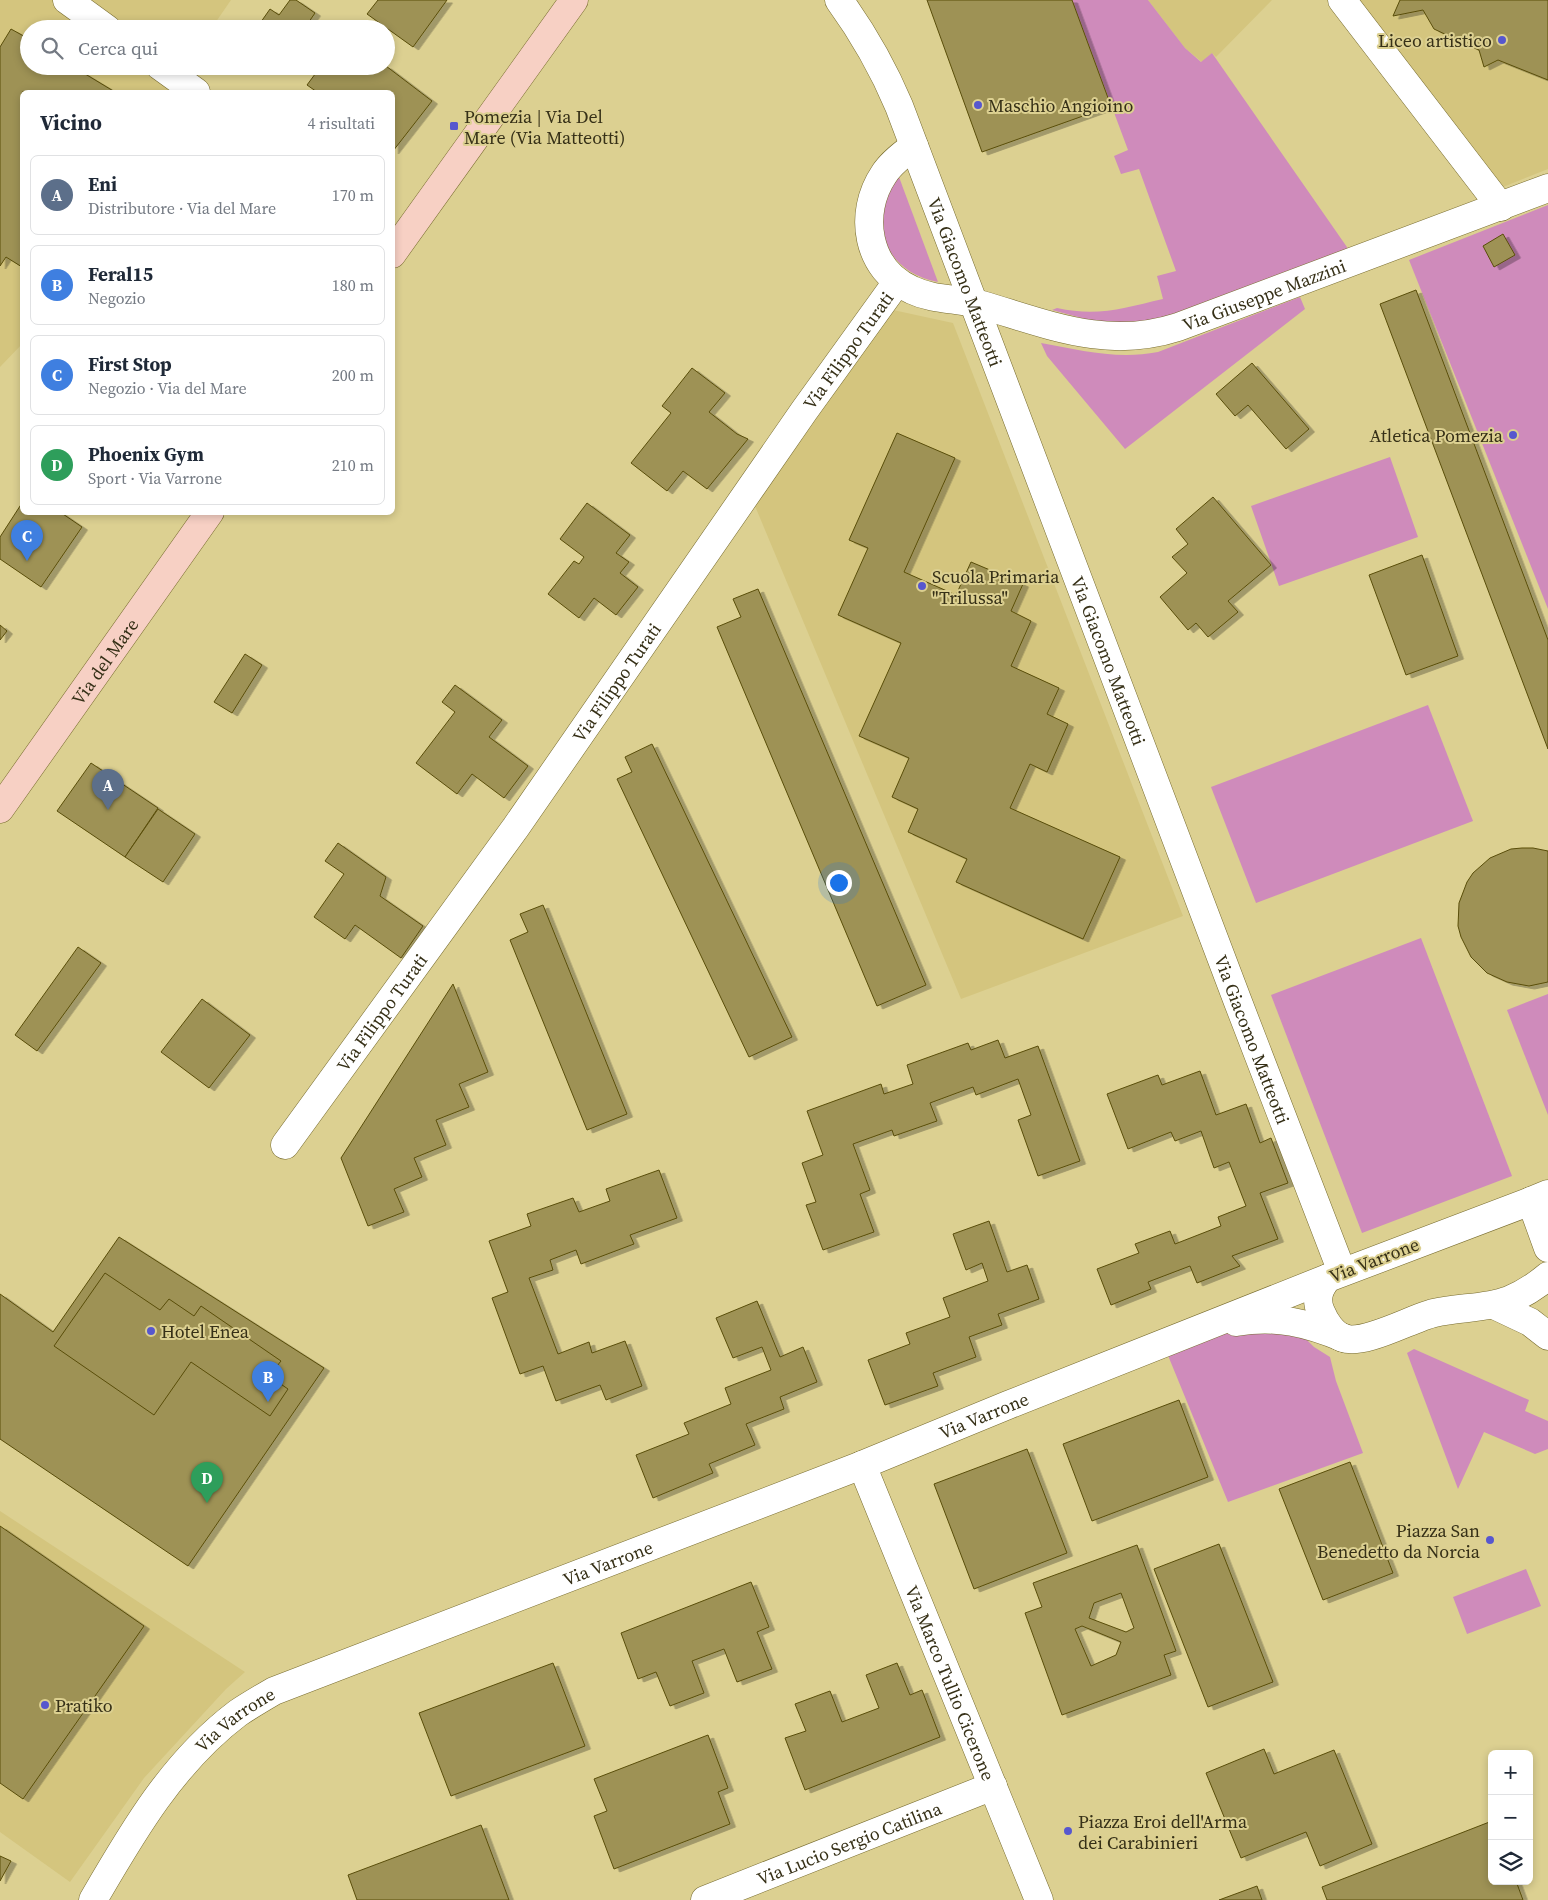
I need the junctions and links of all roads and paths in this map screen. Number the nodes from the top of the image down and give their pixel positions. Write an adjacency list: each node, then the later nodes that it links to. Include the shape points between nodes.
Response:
1 (67, 0): 5 (street)
2 (574, 0): 11 (main road)
3 (839, 0): 8 (street, Via Giacomo Matteotti, via 881,68)
4 (1342, 0): 10 (street)
5 (95, 20)
6 (172, 75): 7 (street)
7 (193, 90)
8 (914, 146): 12 (street, via 884,174 870,204 868,217 872,244 886,271); 13 (street, Via Giacomo Matteotti)
9 (1548, 188): 10 (street, Via Giuseppe Mazzini)
10 (1501, 207): 13 (street, Via Giuseppe Mazzini, via 1178,327 1140,336 1114,337 1077,332)
11 (395, 248)
12 (897, 282): 13 (street, Via Filippo Turati, via 932,297); 16 (street, Via Filippo Turati, via 516,827)
13 (974, 302): 19 (street, Via Giacomo Matteotti, via 1238,1002)
14 (208, 515): 15 (main road, Via del Mare)
15 (0, 809)
16 (285, 1145)
17 (1539, 1197): 18 (street); 19 (street, Via Varrone)
18 (1548, 1248)
19 (1335, 1275): 22 (street, Via Varrone); 24 (street, via 1319,1291 1318,1306 1328,1326)
20 (1548, 1276): 21 (street, via 1524,1293)
21 (1494, 1305): 23 (street, via 1530,1322); 24 (street, via 1438,1312 1381,1333)
22 (1200, 1329): 24 (street, Via Varrone, via 1243,1321 1275,1320 1307,1324); 25 (street, Via Varrone)
23 (1548, 1336)
24 (1344, 1338)
25 (862, 1465): 26 (street, Via Marco Tullio Cicerone); 27 (street, Via Varrone, via 274,1691 237,1714 178,1770 138,1823)
26 (993, 1786): 28 (street, Via Lucio Sergio Catilina); 29 (street, Via Marco Tullio Cicerone)
27 (93, 1900)
28 (705, 1900)
29 (1039, 1900)

